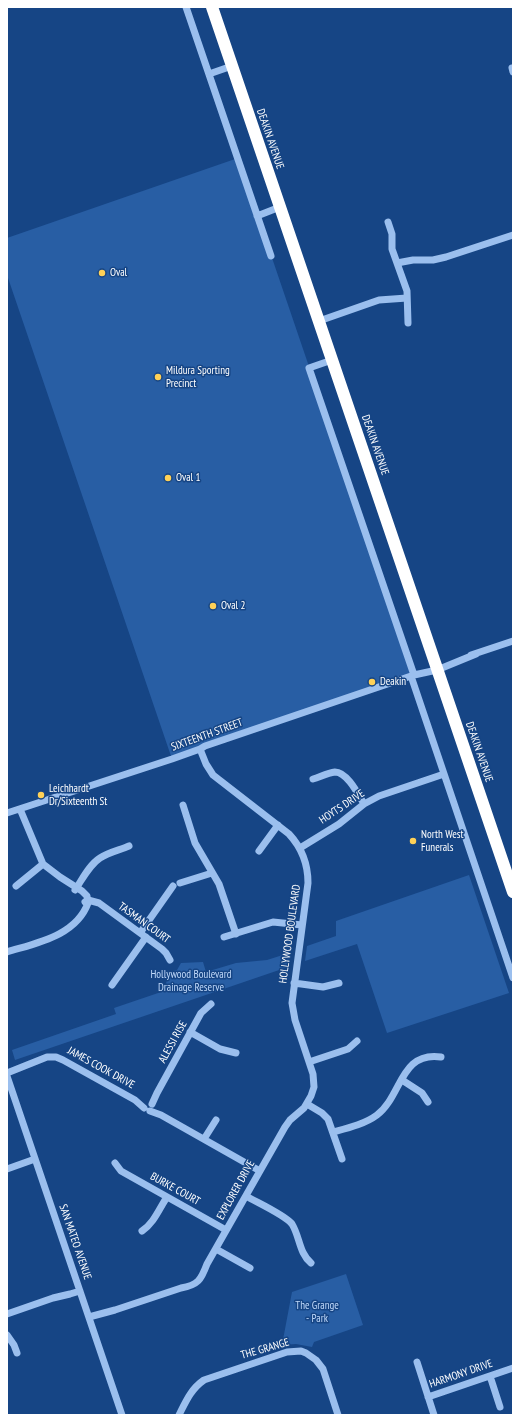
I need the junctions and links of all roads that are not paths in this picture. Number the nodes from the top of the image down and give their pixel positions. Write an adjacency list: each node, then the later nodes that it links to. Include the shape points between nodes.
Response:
1 (186, 7): 4 (street)
2 (212, 7): 3 (highway, DEAKIN AVENUE)
3 (232, 66): 4 (street); 5 (highway, DEAKIN AVENUE)
4 (209, 74): 6 (street)
5 (280, 207): 6 (street); 12 (highway, DEAKIN AVENUE)
6 (257, 216): 9 (street)
7 (388, 222): 10 (street)
8 (513, 235): 10 (street, via 446,257)
9 (271, 256)
10 (397, 263): 11 (street)
11 (407, 298): 12 (street, via 379,300); 13 (street)
12 (319, 321): 14 (highway, DEAKIN AVENUE)
13 (408, 323)
14 (332, 360): 16 (highway, DEAKIN AVENUE); 17 (street, via 309,368)
15 (513, 641): 16 (street, SIXTEENTH STREET)
16 (436, 667): 17 (street, SIXTEENTH STREET); 32 (highway, DEAKIN AVENUE)
17 (412, 676): 18 (street, SIXTEENTH STREET); 19 (street)
18 (203, 748): 23 (street, SIXTEENTH STREET); 25 (street, HOLLYWOOD BOULEVARD, via 206,764 216,778)
19 (444, 774): 21 (street, HOYTS DRIVE); 41 (street)
20 (313, 779): 21 (street, via 331,773 341,773)
21 (364, 804): 27 (street, HOYTS DRIVE)
22 (183, 805): 30 (street, via 195,843)
23 (22, 808): 24 (street, SIXTEENTH STREET); 29 (street, TASMAN COURT)
24 (7, 813)
25 (278, 825): 27 (street, HOLLYWOOD BOULEVARD); 28 (street)
26 (129, 846): 33 (street, via 100,858)
27 (300, 848): 35 (street, HOLLYWOOD BOULEVARD, via 308,876)
28 (259, 851)
29 (43, 864): 31 (street); 33 (street, TASMAN COURT)
30 (212, 873): 36 (street); 37 (street, via 176,885)
31 (16, 886)
32 (512, 888)
33 (76, 889): 34 (street, TASMAN COURT)
34 (87, 902): 37 (street, TASMAN COURT, via 96,902); 39 (street, via 86,910 66,930)
35 (302, 925): 36 (street, via 273,922); 42 (street, HOLLYWOOD BOULEVARD)
36 (236, 934): 38 (street)
37 (143, 935): 40 (street, TASMAN COURT, via 162,949); 44 (street)
38 (224, 937)
39 (7, 952)
40 (170, 960)
41 (513, 978)
42 (294, 983): 43 (street, via 323,987); 51 (street, HOLLYWOOD BOULEVARD, via 293,1012)
43 (339, 983)
44 (112, 986)
45 (212, 1004): 46 (street, ALESSI RISE, via 201,1014)
46 (190, 1032): 48 (street, via 220,1049); 58 (street, ALESSI RISE)
47 (357, 1041): 51 (street, via 348,1049)
48 (236, 1053)
49 (441, 1057): 55 (street, via 418,1060 410,1066)
50 (32, 1062): 52 (street, JAMES COOK DRIVE); 53 (street, JAMES COOK DRIVE); 58 (street, JAMES COOK DRIVE, via 51,1056 59,1058)
51 (309, 1062): 57 (street, HOLLYWOOD BOULEVARD, via 314,1083 312,1096)
52 (7, 1068)
53 (7, 1073)
54 (7, 1076): 63 (street, SAN MATEO AVENUE)
55 (402, 1080): 56 (street, via 422,1093); 61 (street, via 377,1115)
56 (428, 1102)
57 (307, 1104): 60 (street, HOLLYWOOD BOULEVARD); 61 (street, via 326,1116)
58 (149, 1106): 62 (street, JAMES COOK DRIVE)
59 (216, 1120): 62 (street)
60 (285, 1127): 67 (street, EXPLORER DRIVE)
61 (334, 1132): 64 (street)
62 (204, 1139): 67 (street, JAMES COOK DRIVE)
63 (35, 1159): 66 (street); 75 (street, SAN MATEO AVENUE)
64 (342, 1159)
65 (115, 1163): 69 (street, BURKE COURT, via 121,1171)
66 (7, 1169)
67 (260, 1170): 68 (street, EXPLORER DRIVE)
68 (246, 1196): 70 (street, EXPLORER DRIVE); 73 (street, via 289,1221 302,1252)
69 (166, 1197): 70 (street, BURKE COURT); 71 (street, via 153,1220)
70 (226, 1230): 72 (street, EXPLORER DRIVE)
71 (142, 1231)
72 (216, 1249): 74 (street); 77 (street, EXPLORER DRIVE, via 195,1279 181,1288)
73 (311, 1263)
74 (250, 1268)
75 (79, 1289): 76 (street); 77 (street, SAN MATEO AVENUE)
76 (7, 1314)
77 (90, 1319): 85 (street, SAN MATEO AVENUE)
78 (7, 1335): 79 (street)
79 (17, 1353)
80 (417, 1362): 83 (street, HARMONY DRIVE)
81 (513, 1368): 82 (street, HARMONY DRIVE)
82 (490, 1376): 83 (street, HARMONY DRIVE); 84 (street)
83 (428, 1397): 88 (street)
84 (500, 1408)
85 (122, 1415)
86 (179, 1415): 87 (street, THE GRANGE, via 189,1394 204,1380 294,1351 306,1353 320,1364)
87 (338, 1415)
88 (434, 1415)

